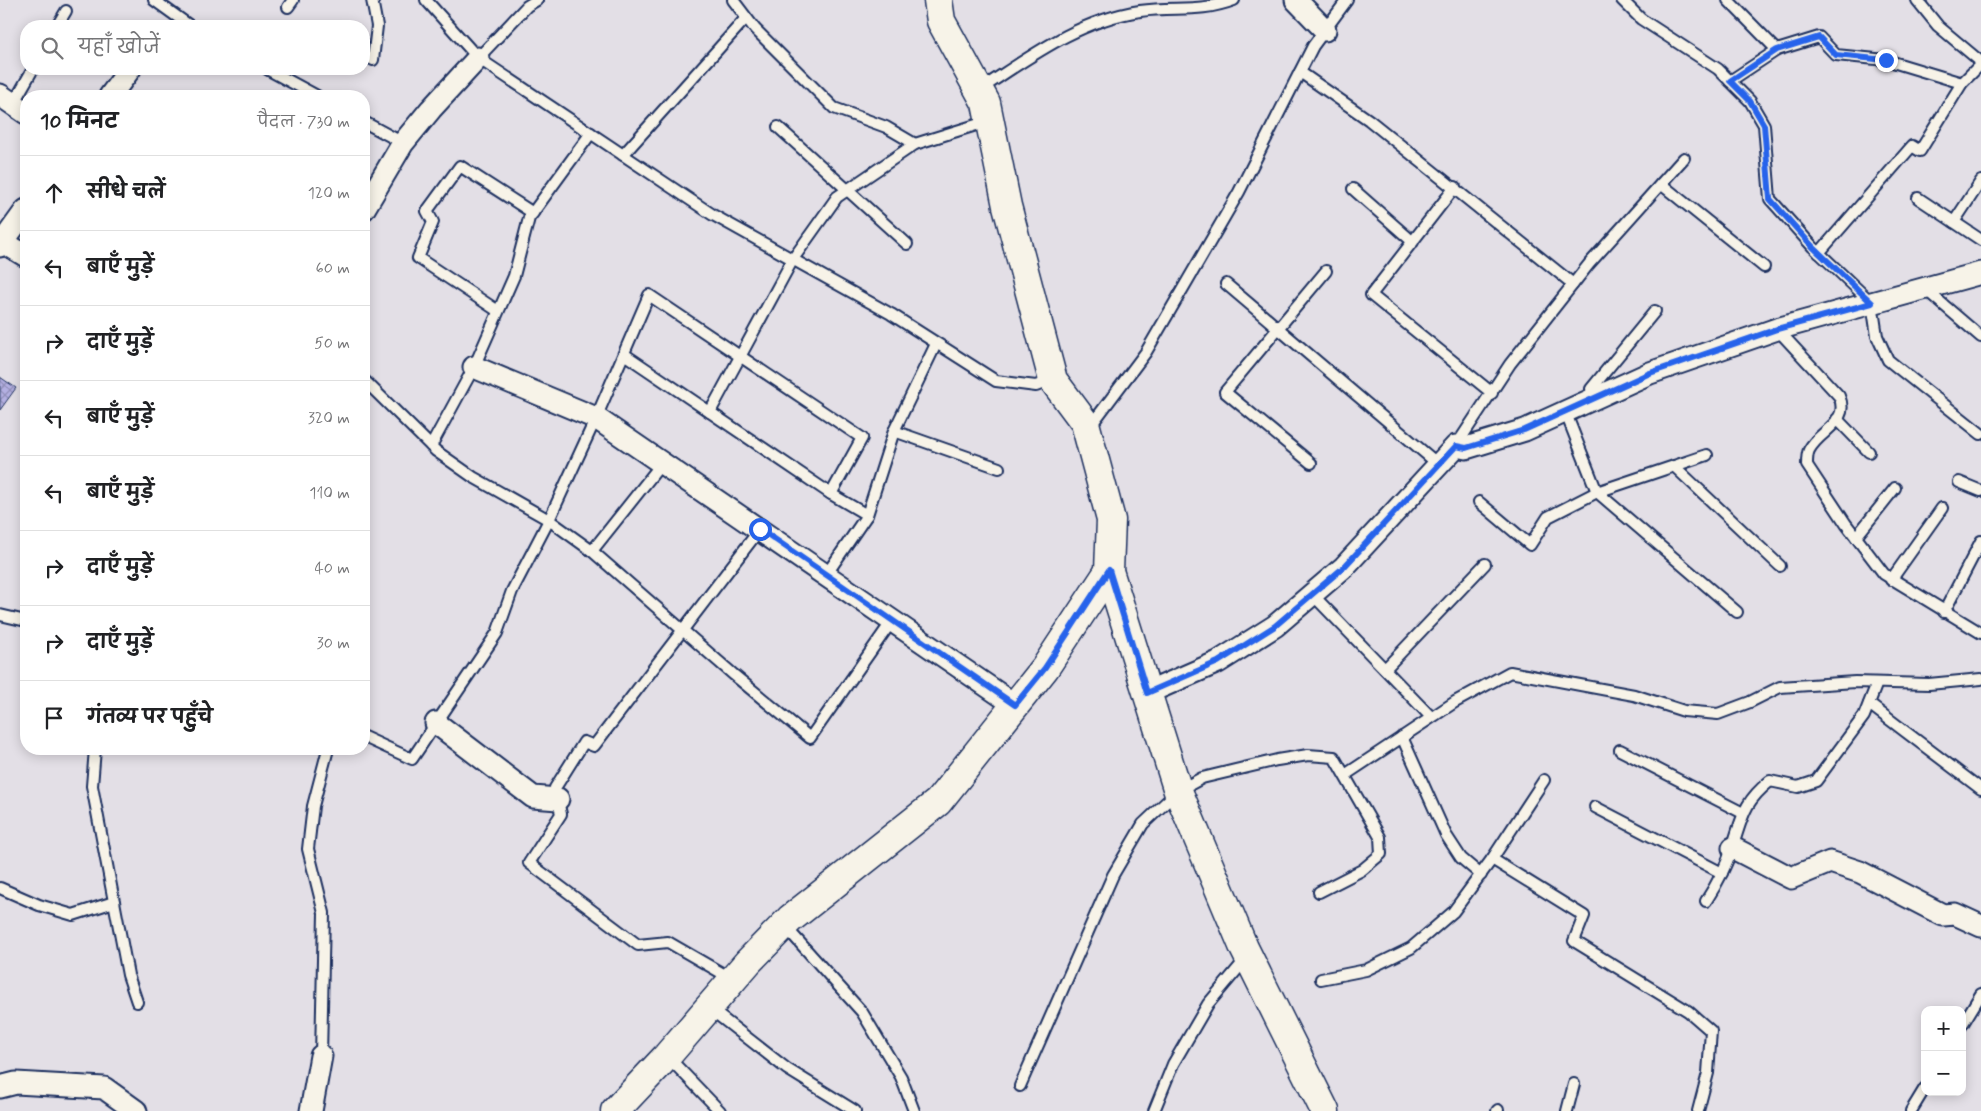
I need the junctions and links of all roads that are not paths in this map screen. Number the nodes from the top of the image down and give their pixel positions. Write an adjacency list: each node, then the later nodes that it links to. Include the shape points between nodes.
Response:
1 (154, 0): 17 (lane)
2 (372, 0): 21 (lane, via 377,26)
3 (426, 0): 20 (lane)
4 (537, 0): 20 (lane)
5 (733, 0): 15 (lane)
6 (938, 0): 32 (street, via 941,21)
7 (1234, 0): 13 (lane, via 1214,8)
8 (1296, 0): 18 (street)
9 (1347, 0): 18 (lane)
10 (1622, 0): 27 (lane, via 1641,19 1718,69)
11 (1728, 0): 19 (lane)
12 (1918, 0): 22 (lane, via 1938,26)
13 (1198, 4): 32 (lane, via 1141,11 1074,30)
14 (66, 11): 16 (lane)
15 (746, 18): 40 (lane, via 834,108 886,127); 41 (lane)
16 (61, 20)
17 (182, 20)
18 (1325, 30): 23 (lane)
19 (1777, 50): 27 (lane); 28 (lane, via 1819,37 1836,55 1886,60)
20 (478, 58): 38 (lane); 39 (street)
21 (373, 60)
22 (1981, 63): 28 (lane)
23 (1300, 72): 45 (lane, via 1369,120); 85 (lane, via 1239,192 1146,352)
24 (30, 75): 29 (lane)
25 (126, 75): 30 (street)
26 (278, 75): 31 (lane)
27 (1730, 81): 58 (lane, via 1750,101 1764,125 1770,199)
28 (1962, 83): 58 (lane, via 1920,151 1912,146)
29 (21, 90)
30 (114, 90)
31 (306, 90)
32 (979, 90): 35 (street, via 986,103)
33 (20, 92): 34 (lane)
34 (13, 104)
35 (989, 121): 40 (lane); 76 (street, via 1007,206)
36 (370, 125): 39 (lane)
37 (778, 128): 47 (lane)
38 (591, 134): 41 (lane); 50 (lane)
39 (403, 143): 49 (street)
40 (915, 144): 47 (lane)
41 (623, 155): 59 (lane, via 713,215)
42 (1684, 158): 44 (lane)
43 (1981, 181): 52 (lane)
44 (1661, 184): 60 (lane); 64 (lane)
45 (1455, 187): 54 (lane); 64 (lane)
46 (1353, 189): 54 (lane)
47 (847, 190): 56 (lane); 59 (lane, via 837,197)
48 (1918, 198): 52 (lane)
49 (370, 199)
50 (533, 213): 67 (lane, via 514,276); 67 (lane, via 460,166 427,211 433,222 418,258)
51 (20, 218): 55 (street)
52 (1954, 222): 53 (lane)
53 (1981, 240)
54 (1413, 242): 78 (lane, via 1372,295)
55 (2, 244): 57 (street)
56 (907, 244)
57 (20, 253)
58 (1819, 253): 66 (lane)
59 (793, 259): 72 (lane, via 891,314); 74 (lane)
60 (1764, 267)
61 (1326, 271): 69 (lane)
62 (1981, 273): 65 (street)
63 (1226, 284): 69 (lane)
64 (1573, 284): 78 (lane, via 1510,364)
65 (1924, 289): 66 (street); 71 (lane)
66 (1872, 303): 70 (street); 86 (lane, via 1877,336 1888,360)
67 (498, 311): 75 (lane)
68 (1655, 311): 79 (lane, via 1591,389)
69 (1278, 328): 92 (lane, via 1225,392); 93 (lane)
70 (1777, 329): 79 (street, via 1650,373); 83 (lane, via 1839,396 1844,406)
71 (1981, 337)
72 (936, 344): 76 (lane, via 996,381 1036,386); 84 (lane)
73 (624, 354): 74 (lane, via 649,295); 81 (lane); 82 (lane)
74 (740, 356): 81 (lane); 100 (lane, via 862,438)
75 (474, 367): 82 (street); 87 (lane)
76 (1054, 380): 85 (street, via 1085,423)
77 (370, 386): 87 (lane)
78 (1492, 393): 88 (lane)
79 (1594, 398): 80 (street)
80 (1565, 411): 88 (street, via 1524,430 1466,448); 99 (lane)
81 (710, 412): 100 (lane)
82 (596, 418): 91 (street); 104 (lane)
83 (1837, 419): 89 (lane); 106 (lane, via 1809,450 1807,465)
84 (894, 431): 95 (lane); 103 (lane)
85 (1087, 431): 111 (street, via 1111,520)
86 (1981, 434)
87 (431, 446): 104 (lane, via 473,477)
88 (1456, 446): 93 (street)
89 (1869, 452)
90 (1707, 455): 94 (lane)
91 (662, 462): 105 (street); 108 (lane)
92 (1311, 463)
93 (1439, 464): 114 (street, via 1344,567)
94 (1674, 466): 99 (lane); 110 (lane)
95 (999, 468)
96 (1959, 482): 98 (lane)
97 (1895, 488): 106 (lane)
98 (1981, 491)
99 (1597, 492): 101 (lane, via 1548,517 1530,545); 115 (lane)
100 (831, 494): 103 (lane)
101 (1480, 502)
102 (1942, 508): 113 (lane)
103 (866, 515): 112 (lane)
104 (549, 520): 108 (lane); 129 (lane, via 512,592 498,633)
105 (760, 529): 112 (street); 120 (lane)
106 (1856, 537): 113 (lane)
107 (1981, 541): 116 (lane)
108 (592, 552): 120 (lane)
109 (1485, 564): 122 (lane)
110 (1780, 566)
111 (1109, 570): 125 (street); 127 (street, via 1045,668)
112 (826, 575): 119 (street)
113 (1891, 580): 116 (lane)
114 (1312, 594): 122 (lane); 125 (street, via 1275,626 1218,662)
115 (1737, 612)
116 (1944, 612): 121 (lane)
117 (0, 615): 118 (lane)
118 (20, 620)
119 (892, 621): 120 (lane, via 810,738); 127 (street)
120 (684, 631): 139 (lane, via 594,746 584,742 555,788)
121 (1981, 633)
122 (1385, 669): 128 (lane)
123 (1981, 679): 124 (lane, via 1929,684)
124 (1877, 683): 126 (lane); 128 (lane, via 1780,687 1718,714 1684,711 1634,695 1510,672)
125 (1147, 693): 138 (street)
126 (1869, 704): 137 (lane); 141 (lane, via 1864,716 1816,781 1798,787 1770,781 1754,794)
127 (1015, 705): 150 (street, via 938,802 838,878)
128 (1431, 717): 130 (lane)
129 (436, 723): 131 (lane, via 412,759); 139 (street, via 533,797)
130 (1402, 736): 135 (lane); 145 (lane, via 1446,835 1461,858)
131 (370, 740)
132 (1620, 750): 141 (lane)
133 (95, 755): 149 (lane, via 92,786)
134 (326, 755): 159 (lane, via 313,806 308,849 324,913)
135 (1345, 775): 138 (lane, via 1334,757 1308,755 1202,778); 147 (lane, via 1380,837 1381,854 1362,870)
136 (1544, 780): 143 (lane)
137 (1981, 789)
138 (1178, 791): 152 (street); 162 (lane, via 1143,824 1113,875)
139 (558, 799): 154 (lane, via 561,814 529,863 638,945 668,942)
140 (1595, 807): 144 (lane)
141 (1743, 813): 142 (lane)
142 (1733, 848): 144 (lane); 151 (street, via 1791,878 1830,862 1860,872 1943,915 1955,914)
143 (1492, 859): 145 (lane); 174 (lane, via 1584,916 1574,941 1688,1011 1711,1031 1708,1073)
144 (1722, 873): 148 (lane)
145 (1481, 875): 153 (lane, via 1453,912 1411,948 1366,970)
146 (0, 888): 149 (lane, via 72,915)
147 (1319, 892)
148 (1706, 901)
149 (114, 902): 156 (lane, via 128,975)
150 (784, 925): 154 (street); 170 (lane, via 862,1012 900,1077)
151 (1981, 926)
152 (1248, 956): 171 (lane, via 1208,1004 1173,1064); 172 (street)
153 (1321, 979)
154 (733, 980): 157 (street)
155 (1981, 994): 158 (lane)
156 (137, 1002)
157 (709, 1008): 160 (street); 169 (lane, via 787,1069)
158 (1966, 1018)
159 (321, 1056): 166 (street)
160 (667, 1056): 167 (street); 168 (lane)
161 (1574, 1084): 173 (lane)
162 (1020, 1086)
163 (0, 1087): 165 (street, via 16,1083 104,1088)
164 (1921, 1095): 175 (lane)
165 (136, 1111)
166 (311, 1111)
167 (615, 1111)
168 (720, 1111)
169 (855, 1111)
170 (914, 1111)
171 (1154, 1111)
172 (1325, 1111)
173 (1567, 1111)
174 (1698, 1111)
175 (1911, 1111)

